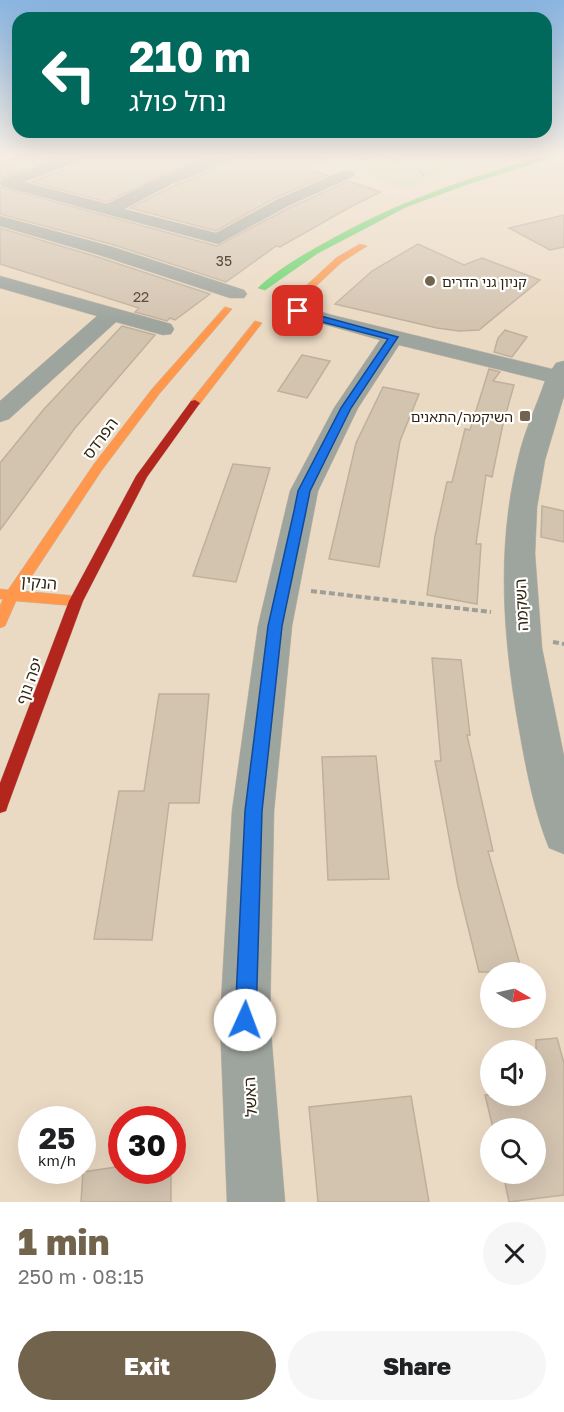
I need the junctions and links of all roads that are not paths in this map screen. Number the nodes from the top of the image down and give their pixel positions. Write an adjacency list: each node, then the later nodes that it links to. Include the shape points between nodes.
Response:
1 (108, 210): 7 (street)
2 (269, 210): 7 (street, via 218,239)
3 (397, 210): 11 (street, via 314,252)
4 (430, 210): 5 (street)
5 (414, 217)
6 (0, 221): 9 (street)
7 (156, 222): 9 (street)
8 (377, 238): 12 (street)
9 (106, 251): 12 (street)
10 (0, 282): 13 (street)
11 (262, 288): 12 (street); 12 (street, via 288,292)
12 (262, 313): 15 (street, via 325,320); 18 (street, הפרדס, via 156,391); 19 (street, via 142,476)
13 (112, 314): 14 (street); 17 (street)
14 (163, 329)
15 (393, 337): 16 (street); 23 (street, האשל, via 346,408 304,491 275,626 253,811 245,1020)
16 (562, 375): 22 (street, השקמה, via 531,460 519,538 520,616 543,756)
17 (0, 414)
18 (5, 595): 19 (street, הנקין); 20 (street)
19 (76, 601): 21 (street, יפה נוף)
20 (0, 622)
21 (0, 805)
22 (564, 833)
23 (256, 1202)

